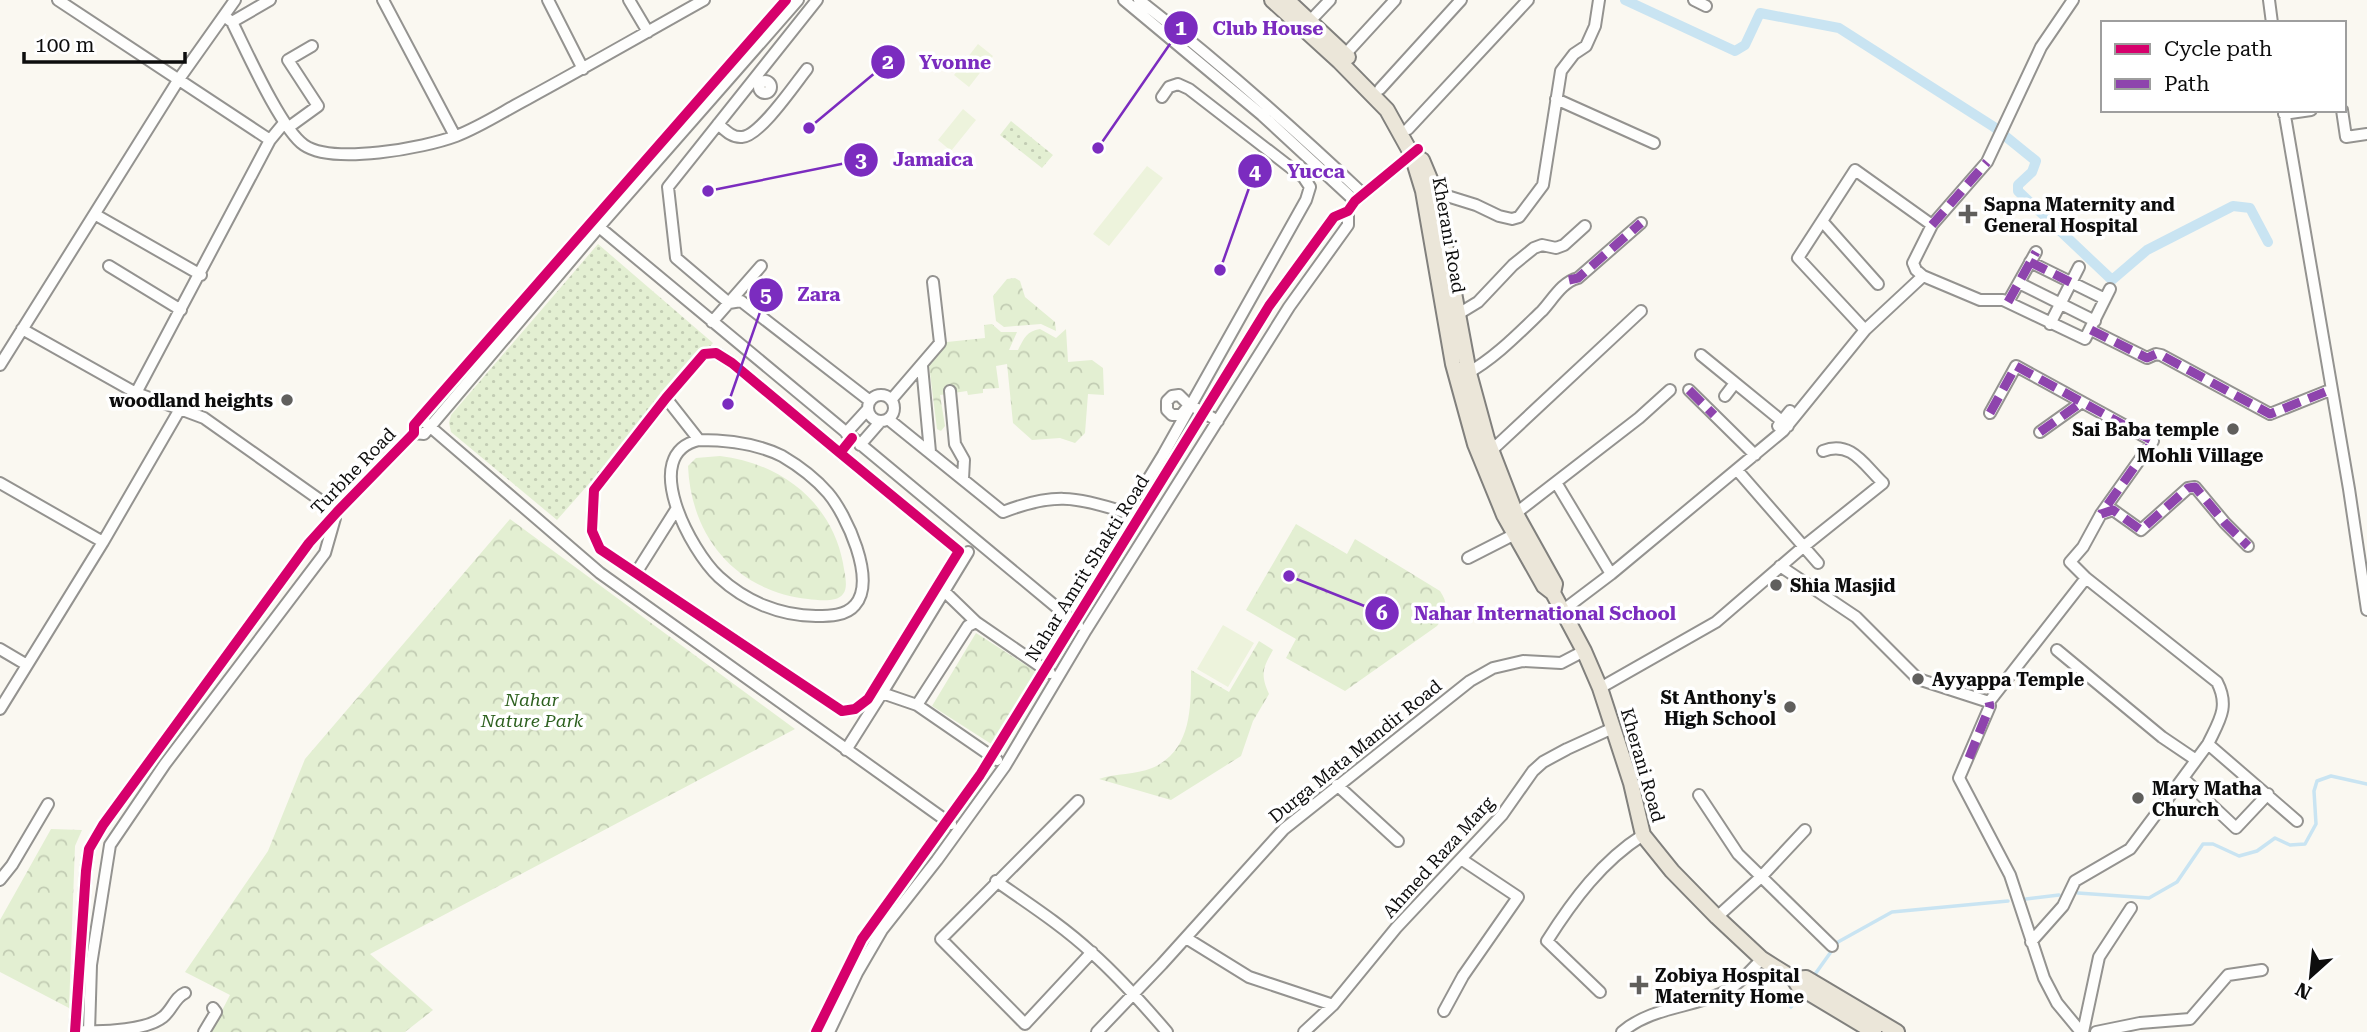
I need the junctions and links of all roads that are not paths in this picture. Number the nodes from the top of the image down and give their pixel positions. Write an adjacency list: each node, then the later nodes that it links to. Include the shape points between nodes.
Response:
1 (58, 0): 33 (street)
2 (234, 0): 24 (street)
3 (270, 0): 24 (street)
4 (383, 0): 47 (street)
5 (548, 0): 31 (street)
6 (629, 0): 27 (street)
7 (704, 0): 27 (street)
8 (786, 0): 30 (street)
9 (798, 0): 30 (street)
10 (817, 0): 34 (street)
11 (1124, 0): 40 (street)
12 (1139, 0): 40 (street, via 1196,44)
13 (1272, 0): 29 (main road)
14 (1287, 0): 25 (main road)
15 (1329, 0): 25 (street)
16 (1395, 0): 29 (street)
17 (1461, 0): 35 (street)
18 (1528, 0): 44 (street)
19 (1599, 0): 37 (street, via 1595,26 1586,46 1561,71)
20 (1694, 0): 23 (street)
21 (2073, 0): 58 (street, via 2041,47 1987,162)
22 (2269, 0): 26 (street)
23 (1706, 6)
24 (228, 19): 33 (street); 43 (street)
25 (1310, 21): 29 (main road)
26 (2272, 21)
27 (648, 32): 31 (street)
28 (312, 46): 43 (street, via 288,60 318,106)
29 (1342, 58): 35 (main road); 50 (main road, via 1387,110)
30 (737, 64): 34 (street); 57 (street)
31 (583, 69): 47 (street)
32 (807, 69): 42 (street, via 750,136 734,137)
33 (179, 79): 48 (street); 54 (street)
34 (757, 81): 42 (street)
35 (1380, 89): 44 (main road)
36 (1162, 97): 40 (street, via 1178,84)
37 (1556, 99): 49 (street); 51 (street, via 1544,185 1519,217 1499,216)
38 (2284, 112): 88 (street)
39 (2342, 112): 46 (street, via 2346,137)
40 (1247, 113): 41 (street); 45 (street); 52 (street)
41 (1262, 115): 45 (street); 52 (street)
42 (718, 124): 70 (street, via 668,187 676,258)
43 (286, 125): 47 (street, via 304,145 342,155 390,151); 48 (street)
44 (1408, 129): 50 (main road)
45 (1246, 133): 96 (street, via 1304,177 1310,187)
46 (2367, 134)
47 (456, 136)
48 (271, 140): 63 (street)
49 (1654, 143)
50 (1415, 152): 51 (main road, Kherani Road); 52 (street, Nahar Amrit Shakti Road)
51 (1429, 191): 74 (main road, Kherani Road); 76 (main road, Kherani Road)
52 (1359, 197): 53 (street, Nahar Amrit Shakti Road)
53 (1348, 211): 100 (street, Nahar Amrit Shakti Road, via 1334,217 1269,306); 103 (street, Nahar Amrit Shakti Road, via 1348,225 1289,307)
54 (96, 215): 63 (street); 79 (street)
55 (1822, 221): 58 (street, via 1855,170); 68 (street); 80 (street, via 1798,258)
56 (1641, 223): 84 (street, via 1578,278 1569,280 1486,361)
57 (596, 225): 75 (street); 101 (street, Turbhe Road); 105 (street)
58 (1932, 225): 64 (street, via 1913,264)
59 (1585, 226): 74 (street, via 1564,245 1534,248 1478,302)
60 (109, 266): 72 (street)
61 (761, 266): 70 (street)
62 (2079, 267): 67 (street)
63 (201, 275): 72 (street)
64 (1923, 276): 69 (street, via 1980,300); 80 (street)
65 (933, 282): 83 (street, via 940,343)
66 (2019, 283): 67 (street, via 2033,257); 69 (street); 71 (street)
67 (2072, 283): 71 (street); 78 (street, via 2108,294)
68 (1878, 284)
69 (2008, 302): 77 (street)
70 (729, 303): 75 (street); 95 (street, via 741,301)
71 (2060, 303): 77 (street); 78 (street)
72 (181, 310): 90 (street)
73 (1641, 311): 111 (street)
74 (1458, 314): 76 (street); 84 (main road, Kherani Road)
75 (712, 322): 108 (street)
76 (1445, 324): 84 (main road, Kherani Road)
77 (2050, 324): 78 (street, via 2085,339)
78 (2093, 326): 88 (street, via 2147,358 2161,355 2270,414)
79 (22, 329): 82 (street); 90 (street)
80 (1865, 330): 104 (street)
81 (1701, 355): 85 (street)
82 (0, 365)
83 (922, 366): 93 (street); 113 (street)
84 (1463, 376): 111 (main road, Kherani Road); 123 (main road, Kherani Road, via 1475,444)
85 (1735, 383): 91 (street); 104 (street)
86 (1670, 390): 119 (street)
87 (1689, 390): 115 (street)
88 (2330, 390): 136 (street)
89 (950, 391): 117 (street, via 955,444 964,460)
90 (136, 393): 97 (street)
91 (1725, 396)
92 (666, 398): 110 (street); 114 (street, via 704,354 716,353); 132 (street, via 594,490 592,531 600,549)
93 (891, 400): 95 (street, via 880,396); 102 (street, via 894,408)
94 (2082, 402): 99 (street, via 2016,366); 106 (street); 122 (street, via 2153,441)
95 (869, 405): 102 (street, via 870,416); 108 (street)
96 (1187, 408): 100 (street); 117 (street, via 1144,486 1124,512 1062,497 1032,501 1003,512)
97 (180, 409): 121 (street, via 204,418); 125 (street)
98 (1790, 411): 104 (street)
99 (1990, 413)
100 (1202, 416): 103 (street); 139 (street, Nahar Amrit Shakti Road, via 1133,519)
101 (420, 418): 105 (street); 107 (street, Turbhe Road)
102 (884, 420): 108 (street); 113 (street)
103 (1218, 421): 141 (street, Nahar Amrit Shakti Road)
104 (1785, 424): 109 (street); 115 (street)
105 (430, 427): 107 (street, via 424,434); 142 (street, via 600,573)
106 (2040, 432)
107 (414, 433): 121 (street, Turbhe Road)
108 (853, 439): 114 (street); 139 (street)
109 (1767, 439)
110 (699, 440): 120 (street, via 681,448 672,461); 120 (street, via 761,447 815,479 850,530 862,594 849,611 835,616 793,614 753,601 705,562)
111 (1491, 451): 123 (main road, Kherani Road)
112 (1823, 451): 127 (street, via 1835,446 1847,449 1883,484)
113 (930, 452): 117 (street)
114 (840, 453): 140 (street, via 959,551 867,699 855,709 842,711)
115 (1755, 455): 116 (street)
116 (1737, 470): 127 (street); 133 (street)
117 (963, 479)
118 (0, 483): 125 (street)
119 (1557, 484): 123 (street); 133 (street)
120 (677, 508): 132 (street)
121 (337, 512): 174 (street, Turbhe Road, via 292,566); 175 (street, via 325,553 165,764)
122 (2101, 514): 126 (street, via 2113,509 2141,530 2188,488 2195,487); 134 (street, via 2070,562)
123 (1511, 517): 124 (main road, Kherani Road)
124 (1520, 532): 129 (street); 137 (main road, Kherani Road, via 1555,584 1553,593)
125 (103, 542): 146 (street)
126 (2248, 546)
127 (1803, 547): 130 (street); 131 (street)
128 (968, 551): 135 (street)
129 (1468, 558)
130 (1818, 563)
131 (1780, 566): 149 (street, via 1716,622); 151 (street, via 1856,617 1918,679)
132 (636, 573): 140 (street)
133 (1611, 574): 137 (street)
134 (2085, 578): 151 (street); 157 (street, via 2217,682 2224,696 2223,713)
135 (944, 591): 138 (street); 150 (street)
136 (2367, 610)
137 (1562, 611): 145 (main road, Kherani Road)
138 (976, 622): 147 (street); 152 (street, via 968,626)
139 (1073, 622): 141 (street); 147 (street, Nahar Amrit Shakti Road)
140 (711, 624): 142 (street)
141 (1086, 630): 148 (street, Nahar Amrit Shakti Road)
142 (699, 644): 158 (street)
143 (0, 649): 146 (street)
144 (2057, 650): 160 (street)
145 (1584, 652): 149 (main road, Kherani Road); 163 (street, Durga Mata Mandir Road, via 1561,663 1523,661 1493,668)
146 (27, 665): 153 (street)
147 (1044, 669): 148 (street); 155 (street, Nahar Amrit Shakti Road)
148 (1057, 678): 156 (street, Nahar Amrit Shakti Road)
149 (1600, 688): 154 (main road, Kherani Road)
150 (882, 693): 152 (street); 158 (street)
151 (1989, 702): 183 (street, via 1959,778 2010,875)
152 (916, 705): 159 (street)
153 (0, 709)
154 (1613, 728): 172 (main road, Kherani Road); 176 (street, Ahmed Raza Marg, via 1538,766 1502,815)
155 (1005, 734): 156 (street); 159 (street, Nahar Amrit Shakti Road)
156 (1019, 741): 161 (street, Nahar Amrit Shakti Road)
157 (2208, 744): 160 (street); 164 (street)
158 (846, 750): 168 (street)
159 (992, 756): 161 (street); 168 (street, Nahar Amrit Shakti Road)
160 (2196, 761): 162 (street)
161 (1005, 766): 170 (street, Nahar Amrit Shakti Road)
162 (2183, 778): 164 (street, via 2236,828); 183 (street, via 2130,849 2075,881 2063,905)
163 (1337, 785): 173 (street); 182 (street, Durga Mata Mandir Road, via 1283,829)
164 (2268, 794): 169 (street)
165 (1699, 795): 177 (street)
166 (1078, 801): 179 (street)
167 (48, 804): 178 (street)
168 (946, 820): 170 (street); 202 (street, Nahar Amrit Shakti Road, via 862,939)
169 (2297, 821)
170 (958, 830): 203 (street, Nahar Amrit Shakti Road, via 882,930)
171 (1805, 830): 177 (street)
172 (1643, 835): 181 (main road, Kherani Road); 191 (street, via 1589,881 1547,941)
173 (1398, 841)
174 (89, 849): 175 (street); 188 (street, Turbhe Road)
175 (108, 853): 187 (street)
176 (1461, 859): 194 (street, Ahmed Raza Marg); 196 (street, via 1518,897 1462,976)
177 (1760, 877): 181 (street); 184 (street)
178 (0, 880)
179 (996, 881): 185 (street); 185 (street, via 941,939 1025,1024)
180 (2131, 908): 209 (street, via 2099,957)
181 (1717, 917): 186 (main road, Kherani Road)
182 (1186, 938): 193 (street, Durga Mata Mandir Road); 194 (street, via 1250,976)
183 (2031, 943): 209 (street, via 2057,1003)
184 (1832, 946)
185 (1092, 952): 193 (street)
186 (1762, 959): 190 (main road, Kherani Road); 206 (street, via 1720,995 1642,1017)
187 (91, 965): 188 (street); 199 (street)
188 (79, 967): 198 (street, Turbhe Road)
189 (2262, 970): 210 (street, via 2228,975 2190,1019)
190 (1804, 984): 207 (main road, Kherani Road); 208 (main road, Kherani Road)
191 (1600, 992)
192 (185, 993): 200 (street, via 156,1022)
193 (1134, 993): 204 (street, Durga Mata Mandir Road); 205 (street)
194 (1333, 1005): 197 (street, Ahmed Raza Marg)
195 (213, 1008): 201 (street, via 216,1012)
196 (1444, 1011)
197 (1307, 1029)
198 (75, 1031): 199 (street)
199 (89, 1032): 200 (street)
200 (101, 1032)
201 (204, 1032)
202 (816, 1032)
203 (829, 1032)
204 (1097, 1032)
205 (1167, 1032)
206 (1622, 1032)
207 (1874, 1032)
208 (1897, 1032)
209 (2082, 1032)
210 (2096, 1032)

